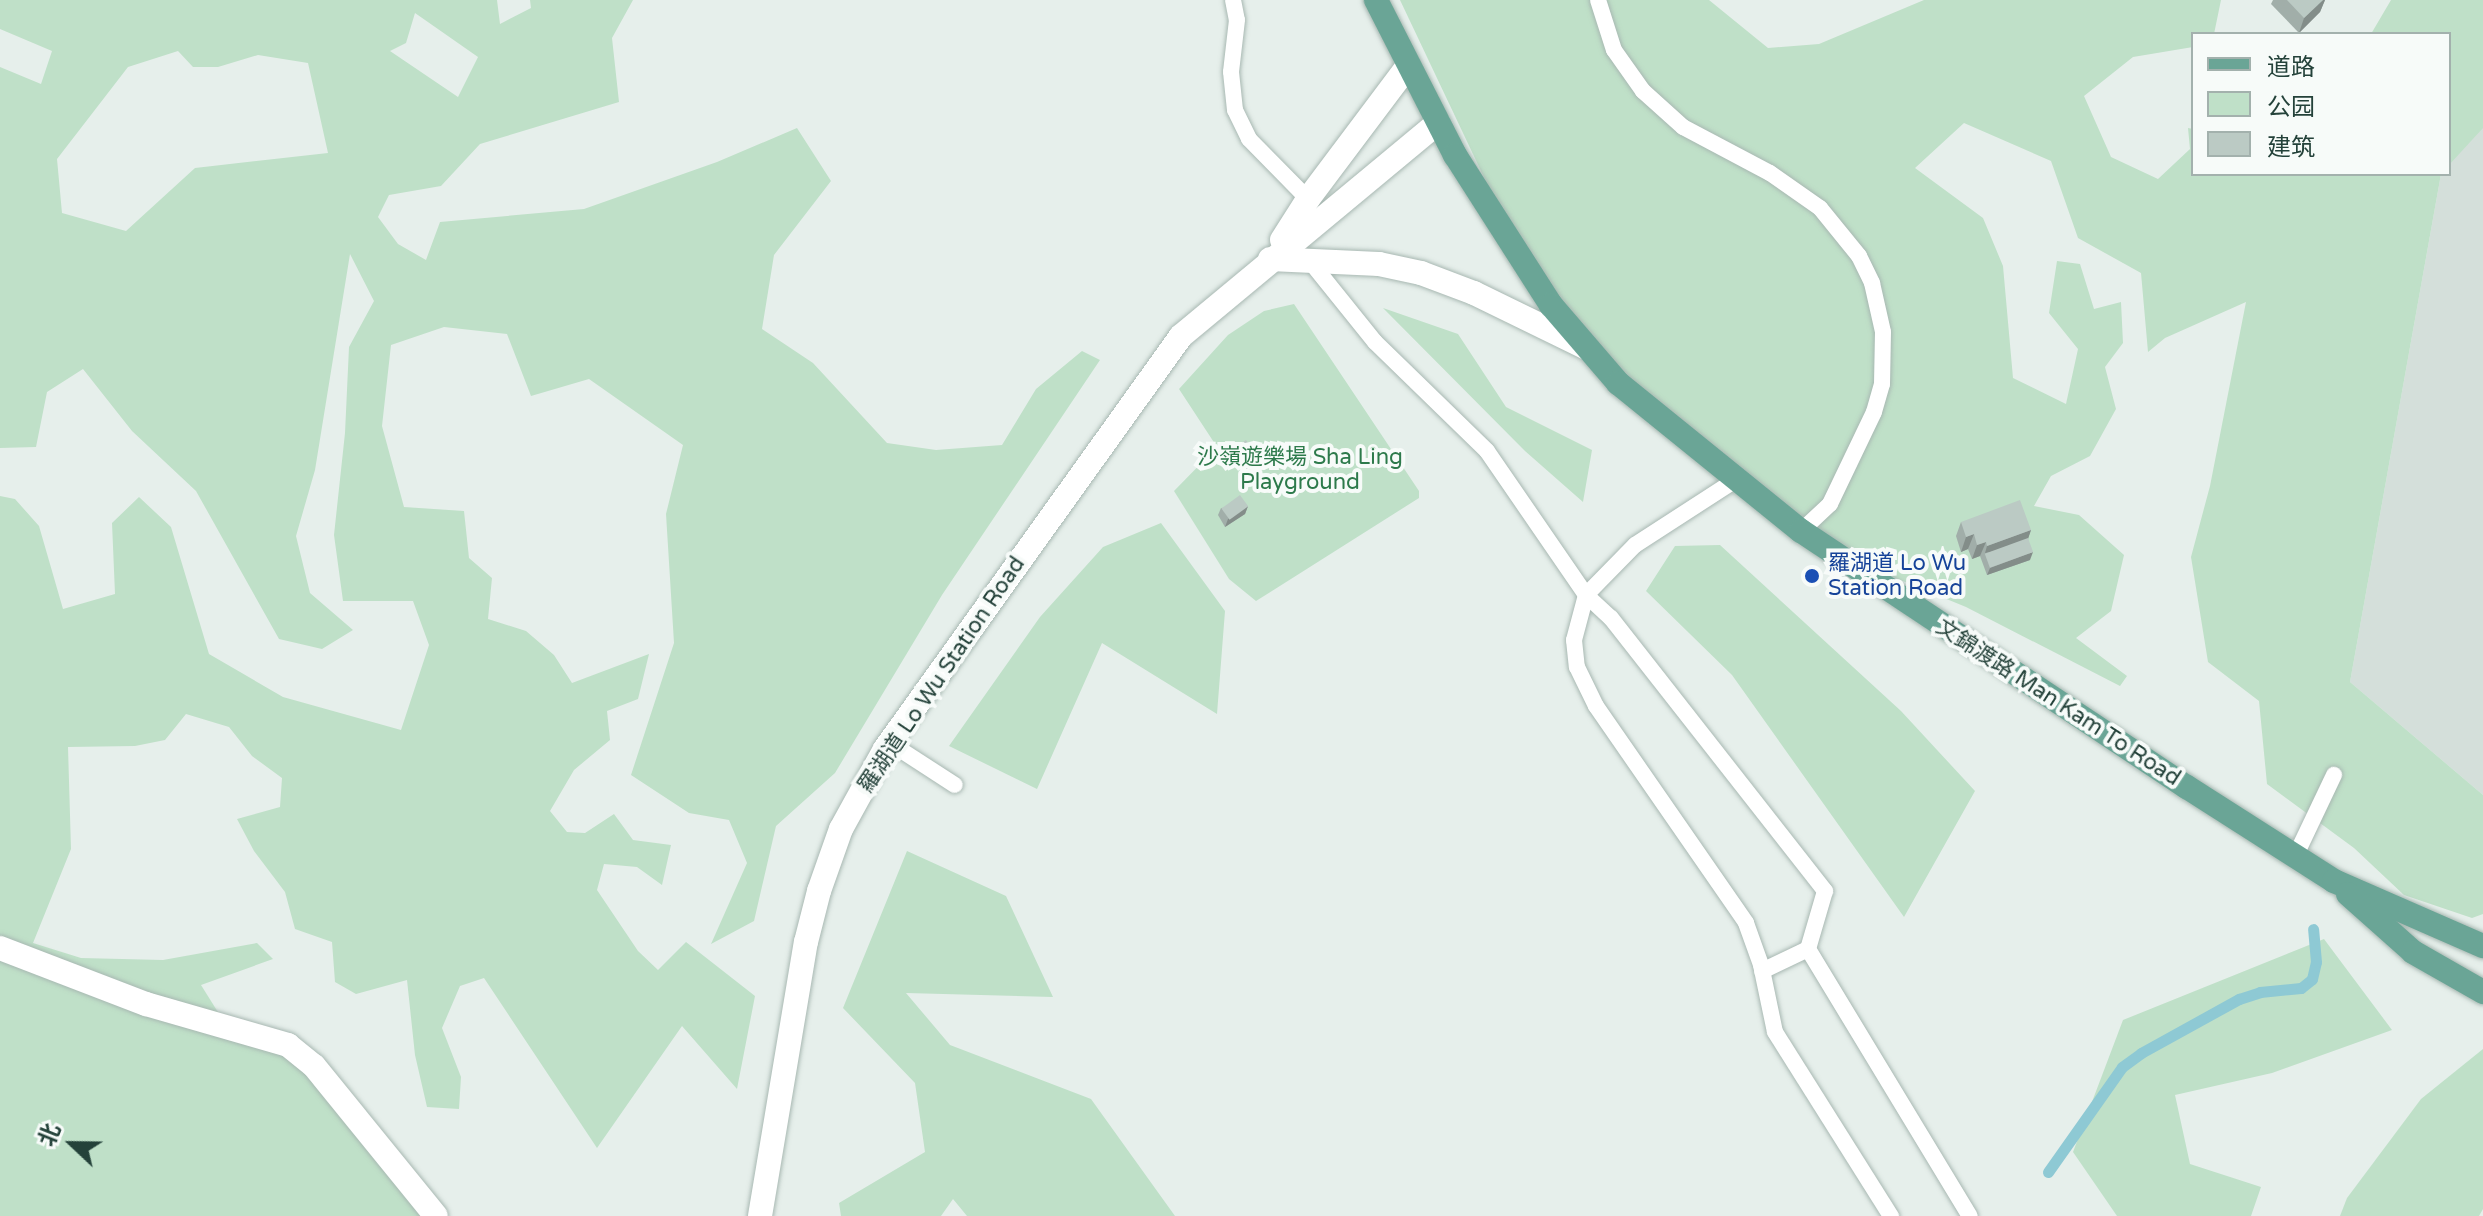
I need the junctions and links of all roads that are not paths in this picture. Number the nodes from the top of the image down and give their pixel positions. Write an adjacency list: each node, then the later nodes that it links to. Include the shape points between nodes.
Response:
1 (1233, 0): 6 (lane, via 1235,110 1249,139)
2 (1376, 0): 4 (main road, 文錦渡路 Man Kam To Road)
3 (1598, 0): 11 (lane, via 1614,50 1643,91 1683,127 1770,173 1820,208 1859,256 1872,283 1883,332 1882,384 1874,412 1830,504)
4 (1408, 66): 5 (main road, 文錦渡路 Man Kam To Road); 6 (street, 羅湖道 Lo Wu Station Road)
5 (1438, 123): 7 (street, 羅湖道 Lo Wu Station Road); 9 (main road, 文錦渡路 Man Kam To Road, via 1551,305)
6 (1308, 199): 7 (street, 羅湖道 Lo Wu Station Road)
7 (1270, 259): 8 (street); 13 (street, 羅湖道 Lo Wu Station Road, via 1181,336)
8 (1309, 260): 9 (street, via 1379,264 1421,273); 12 (lane, via 1375,342 1487,451)
9 (1587, 348): 10 (main road, 文錦渡路 Man Kam To Road, via 1618,383)
10 (1737, 479): 11 (main road, 文錦渡路 Man Kam To Road); 12 (lane, via 1635,545)
11 (1801, 531): 16 (main road, 文錦渡路 Man Kam To Road)
12 (1586, 595): 20 (lane, via 1611,618 1825,891); 21 (lane, via 1574,640 1577,667 1596,706 1746,923)
13 (890, 743): 15 (lane); 24 (street, 羅湖道 Lo Wu Station Road, via 841,829 819,891)
14 (2334, 775): 16 (lane)
15 (955, 785)
16 (2295, 857): 17 (main road, 文錦渡路 Man Kam To Road)
17 (2334, 881): 18 (main road, 文錦渡路 Man Kam To Road); 22 (main road, 文錦渡路 Man Kam To Road, via 2413,952)
18 (2483, 946)
19 (0, 948): 23 (street, via 146,1004 288,1045 314,1066)
20 (1808, 949): 21 (lane); 26 (lane)
21 (1762, 971): 25 (lane, via 1775,1032)
22 (2483, 992)
23 (436, 1216)
24 (760, 1216)
25 (1891, 1216)
26 (1970, 1216)

